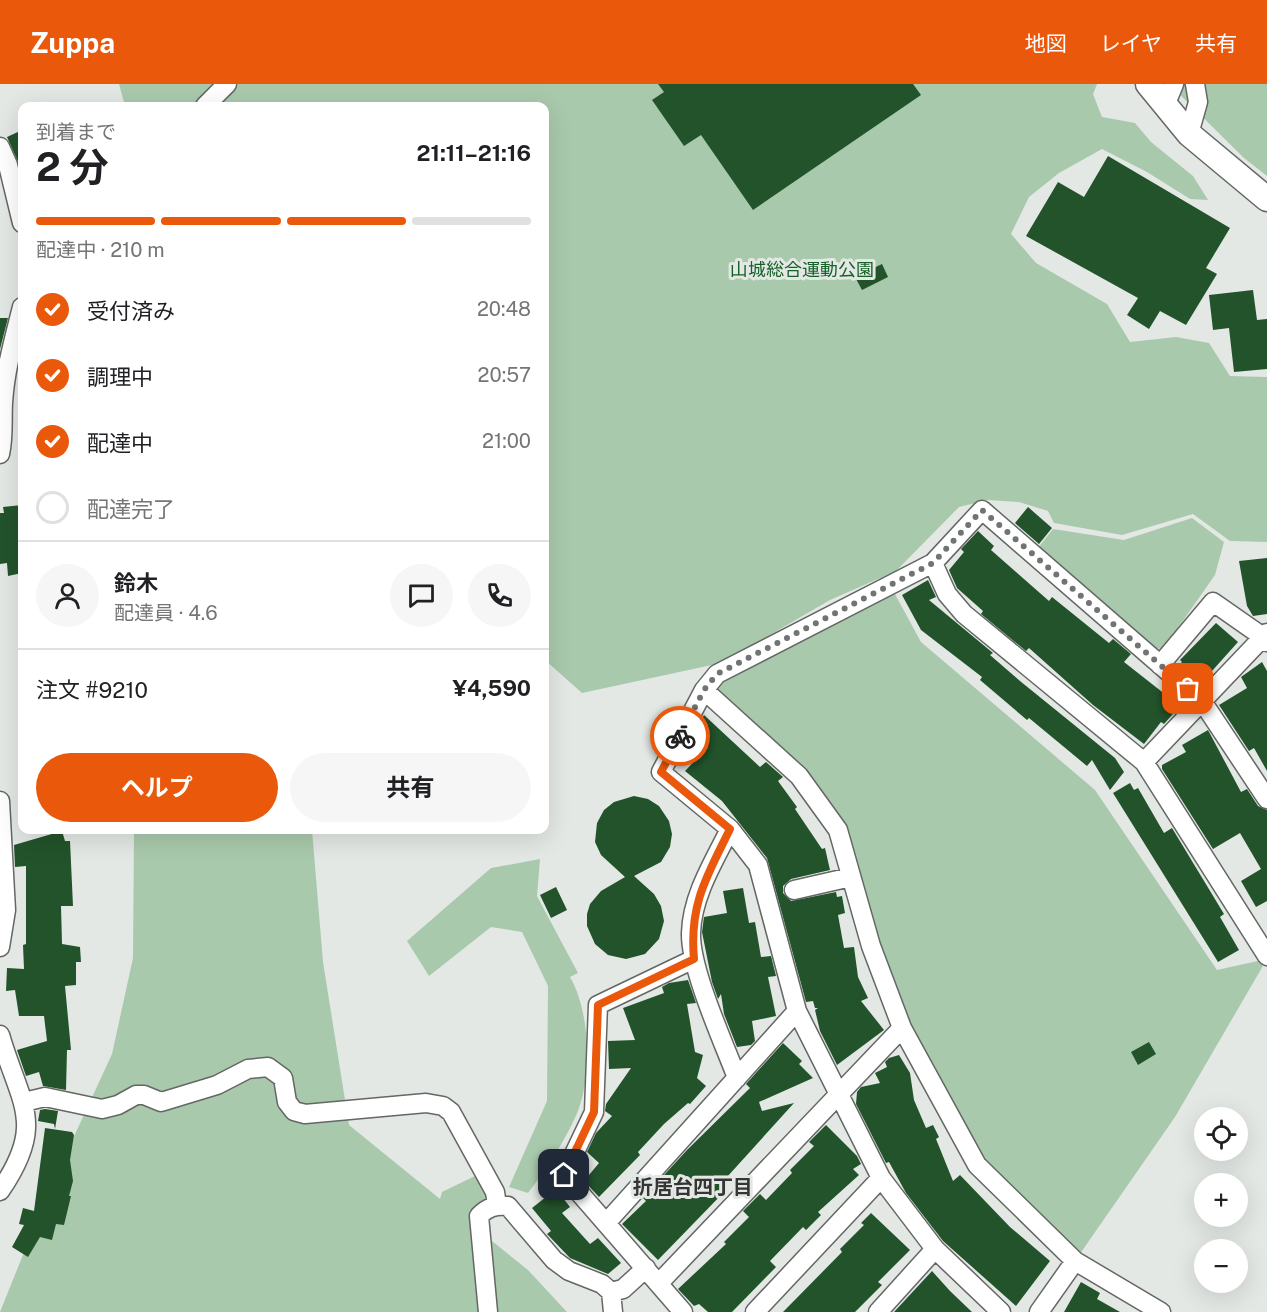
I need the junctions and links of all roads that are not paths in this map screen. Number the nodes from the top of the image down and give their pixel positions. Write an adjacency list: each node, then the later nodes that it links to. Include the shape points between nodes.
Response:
1 (227, 84): 5 (street)
2 (1148, 84): 6 (street)
3 (1174, 84): 6 (street)
4 (1197, 90): 7 (street)
5 (208, 102)
6 (1165, 106): 7 (street)
7 (1189, 134): 9 (street)
8 (0, 147): 10 (street, via 9,165)
9 (1267, 199)
10 (18, 205)
11 (18, 323): 12 (street, via 3,405)
12 (13, 434): 13 (street)
13 (0, 454)
14 (933, 563): 16 (street, via 982,510); 17 (street, via 717,674); 19 (street, via 947,594 964,614)
15 (1266, 637): 16 (street, via 1213,602); 18 (street)
16 (1160, 665): 18 (street)
17 (704, 690): 22 (street, via 661,772); 23 (street, via 799,776 838,830)
18 (1202, 701): 19 (street); 20 (street)
19 (1144, 762): 26 (street)
20 (1267, 799)
21 (0, 801): 25 (street, via 6,910)
22 (730, 829): 24 (street); 27 (street, via 696,907 691,932)
23 (851, 876): 24 (street); 29 (street, via 871,946)
24 (779, 894): 28 (street)
25 (0, 947)
26 (1267, 956)
27 (694, 959): 31 (street); 37 (street, via 598,1005 594,1112 564,1175)
28 (797, 1011): 31 (street); 32 (street)
29 (902, 1029): 32 (street); 39 (street, via 977,1165)
30 (0, 1035): 33 (street)
31 (737, 1078): 37 (street)
32 (837, 1094): 34 (street); 41 (street)
33 (24, 1102): 35 (street, via 26,1142 15,1170); 36 (street, via 45,1097 102,1109 144,1095 161,1102 217,1085 248,1069 268,1067 283,1078 287,1102 294,1111 305,1114 426,1103 443,1106 451,1112 495,1192)
34 (881, 1178): 38 (street); 46 (street)
35 (0, 1191)
36 (497, 1205): 42 (street, via 508,1206 554,1260); 43 (street, via 479,1216)
37 (606, 1222): 40 (street)
38 (935, 1249): 47 (street); 48 (street)
39 (1075, 1261): 49 (street); 50 (street)
40 (646, 1268): 41 (street); 42 (street, via 623,1288)
41 (659, 1283): 45 (street)
42 (611, 1292): 44 (street)
43 (488, 1312)
44 (613, 1312)
45 (683, 1312)
46 (754, 1312)
47 (878, 1312)
48 (1001, 1312)
49 (1039, 1312)
50 (1161, 1312)

